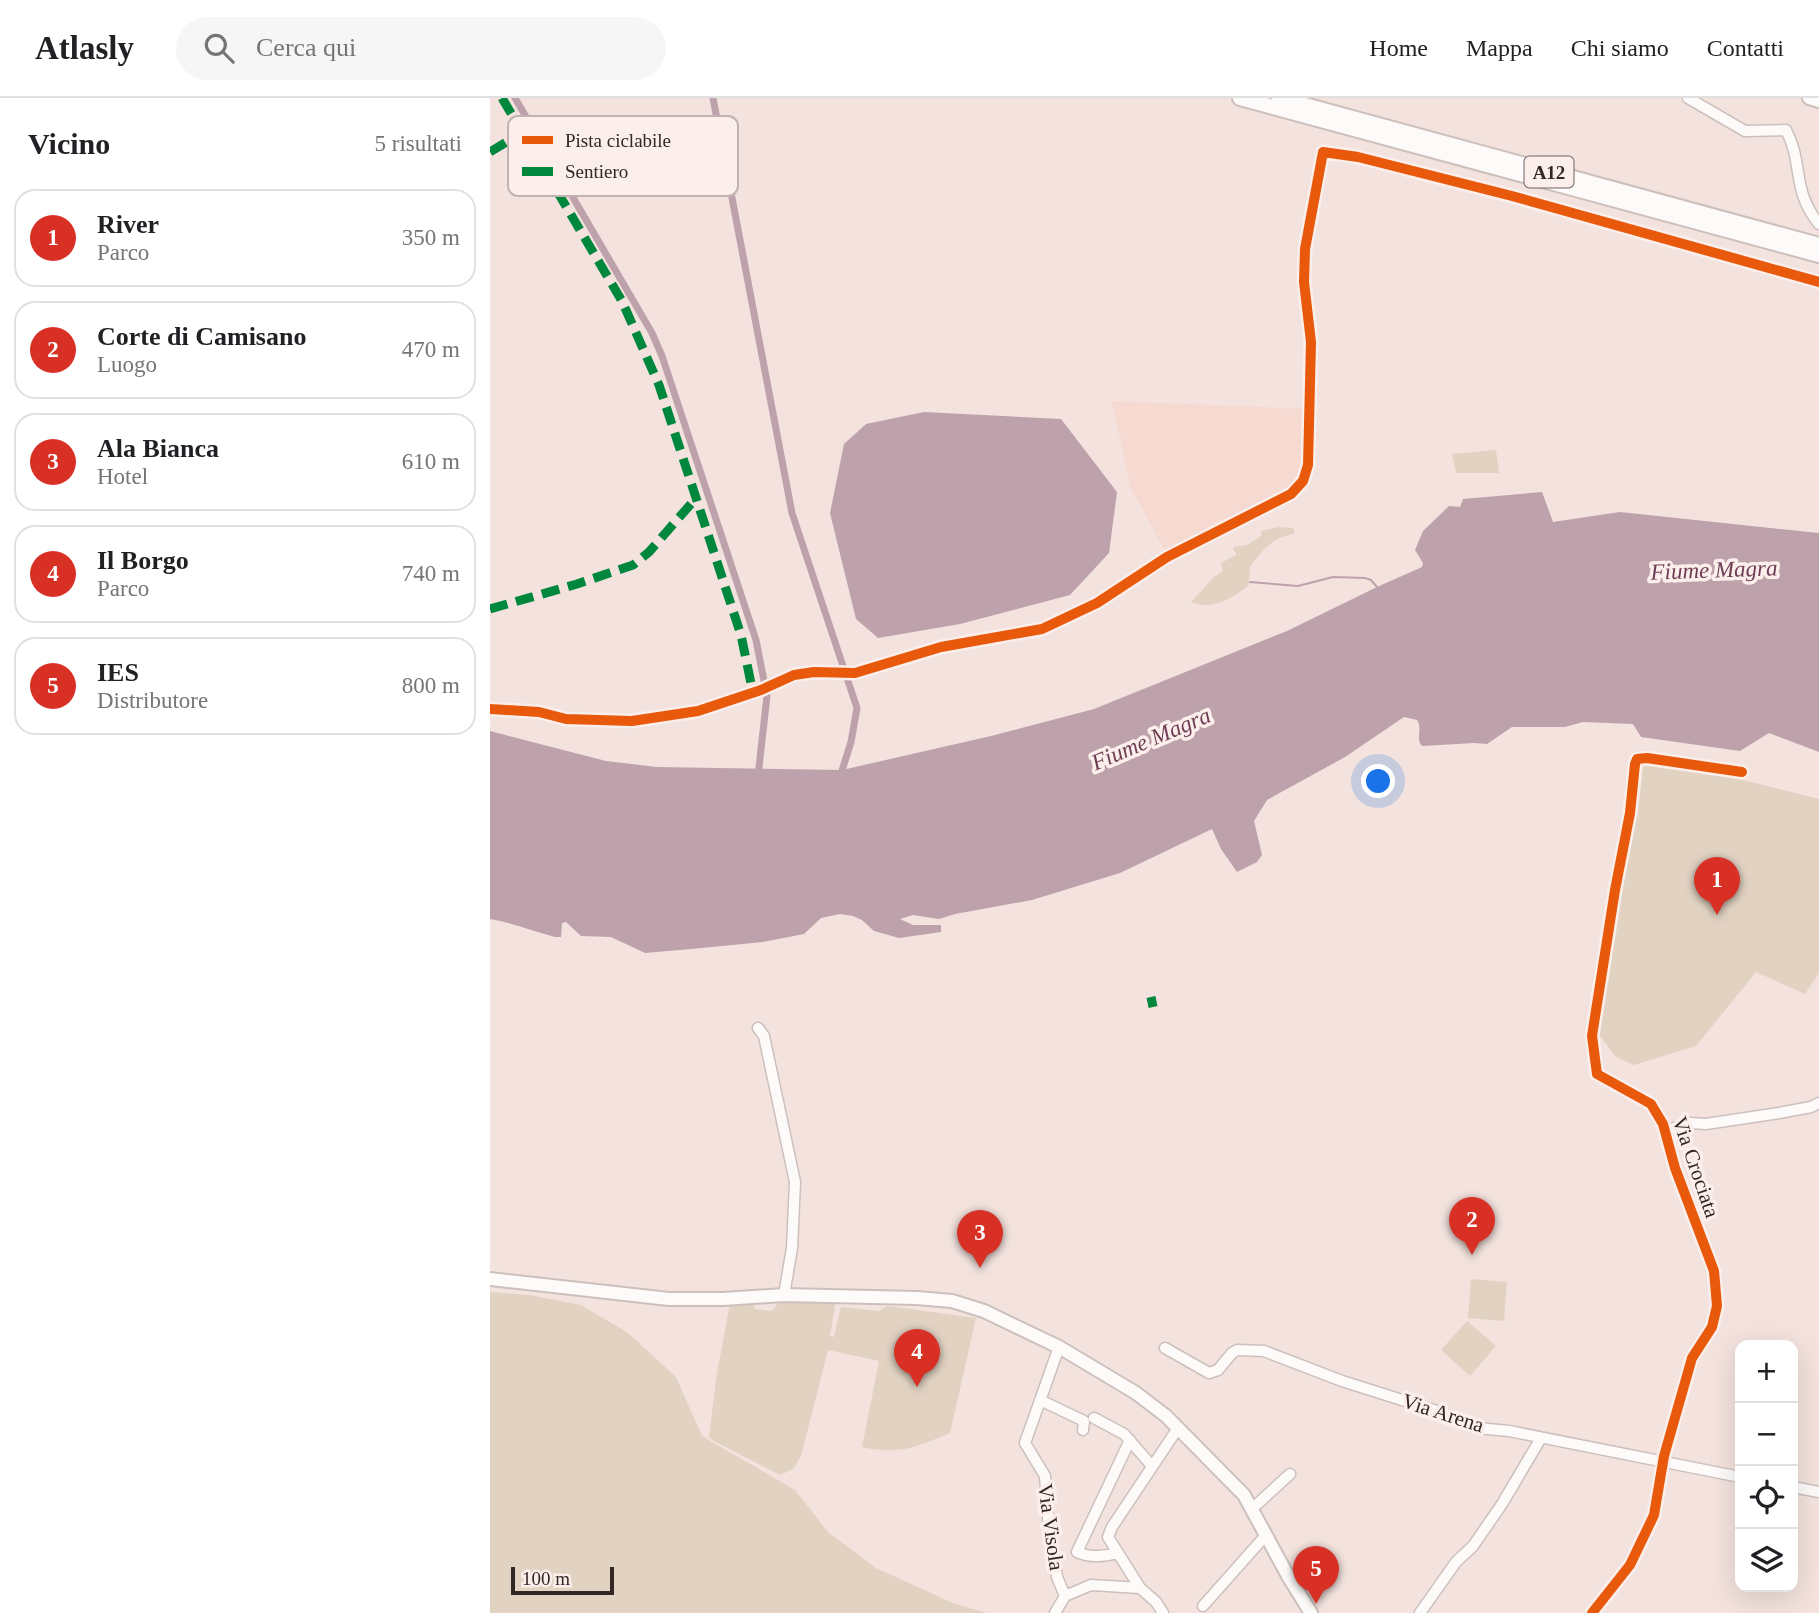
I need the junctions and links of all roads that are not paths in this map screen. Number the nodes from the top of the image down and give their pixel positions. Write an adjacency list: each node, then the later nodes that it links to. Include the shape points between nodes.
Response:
1 (1240, 98): 8 (highway, A12)
2 (1279, 98): 7 (highway, A12)
3 (1688, 98): 6 (street, via 1745,131 1786,130 1802,197)
4 (1809, 98): 5 (main road)
5 (1819, 101)
6 (1819, 224)
7 (1819, 245)
8 (1819, 255)
9 (1741, 772): 12 (street, Via Crociata, via 1647,758 1637,759 1635,764 1592,1036 1597,1074 1651,1104)
10 (758, 1028): 14 (street, via 764,1036 795,1182)
11 (1819, 1103): 12 (street)
12 (1665, 1131): 23 (street, Via Crociata, via 1714,1271 1717,1306 1712,1327 1692,1358)
13 (490, 1279): 14 (main road, via 669,1299)
14 (784, 1295): 15 (main road, via 952,1301)
15 (1059, 1347): 17 (street, Via Visola); 19 (main road, via 1146,1400)
16 (1165, 1348): 21 (street, Via Arena, via 1209,1373 1237,1350 1264,1351 1478,1428)
17 (1040, 1399): 20 (street, via 1084,1421); 33 (street, Via Visola, via 1025,1443 1045,1476 1055,1565)
18 (1094, 1418): 22 (street)
19 (1178, 1428): 24 (street); 29 (main road)
20 (1083, 1430)
21 (1541, 1438): 23 (street, Via Arena); 38 (street, via 1473,1546)
22 (1129, 1440): 24 (street); 31 (street, Via Visola, via 1077,1552 1085,1556)
23 (1662, 1462): 26 (street, Via Arena); 39 (street, Via Crociata, via 1654,1516 1642,1542)
24 (1152, 1466): 31 (street, via 1112,1527 1108,1537)
25 (1290, 1474): 29 (street)
26 (1735, 1476)
27 (1798, 1488): 28 (street)
28 (1819, 1492)
29 (1253, 1508): 30 (main road)
30 (1266, 1535): 34 (street); 37 (main road)
31 (1117, 1553): 32 (street)
32 (1140, 1588): 33 (street, Via Visola, via 1091,1585); 36 (street)
33 (1065, 1597): 35 (street)
34 (1203, 1606)
35 (1055, 1613)
36 (1163, 1613)
37 (1311, 1613)
38 (1420, 1613)
39 (1592, 1613)

